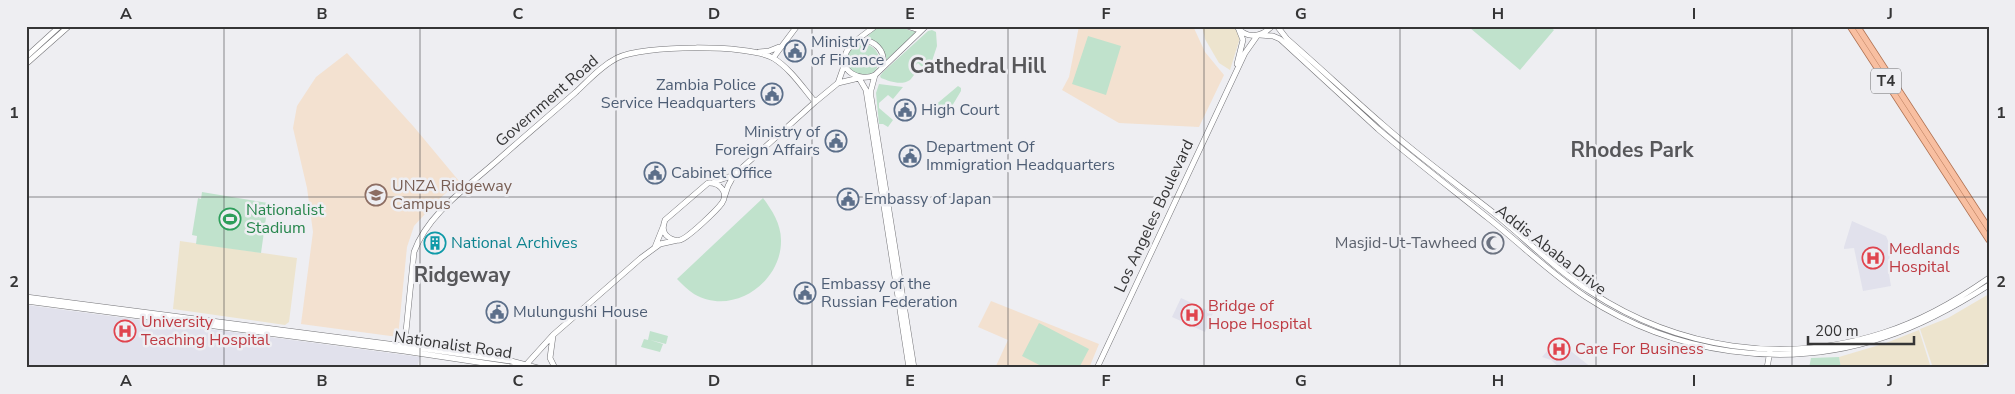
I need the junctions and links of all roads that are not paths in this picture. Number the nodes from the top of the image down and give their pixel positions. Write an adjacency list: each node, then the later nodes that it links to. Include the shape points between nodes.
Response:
1 (60, 26): 16 (main road)
2 (69, 26): 19 (main road)
3 (797, 26): 14 (main road)
4 (875, 26): 13 (main road)
5 (907, 26): 10 (main road)
6 (1272, 26): 12 (main road)
7 (1278, 26): 39 (main road, Addis Ababa Drive, via 1287,39 1383,125 1590,292 1651,325 1697,340)
8 (1850, 26): 32 (main road, T4)
9 (1857, 26): 30 (main road, T4)
10 (924, 27): 20 (main road)
11 (1236, 27): 12 (main road, Addis Ababa Drive, via 1245,34); 21 (main road, Los Angeles Boulevard, via 1243,40)
12 (1259, 35): 21 (main road, Los Angeles Boulevard, via 1249,46); 40 (main road, Addis Ababa Drive, via 1280,39 1385,134 1586,296 1658,333 1708,348)
13 (857, 42): 18 (main road, via 846,53); 20 (main road, via 866,41 878,47 883,59)
14 (781, 46): 15 (main road); 17 (main road)
15 (756, 53): 17 (main road, Government Road); 38 (main road, Government Road, via 680,47 617,58 593,75 470,184 426,229 414,252)
16 (26, 57)
17 (773, 58): 25 (main road, Government Road)
18 (845, 63): 23 (main road); 24 (main road)
19 (26, 64)
20 (882, 68): 22 (main road)
21 (1235, 74): 49 (main road, Los Angeles Boulevard)
22 (875, 75): 23 (main road); 48 (main road, via 871,97)
23 (859, 78): 24 (main road); 47 (main road, via 867,98)
24 (838, 83): 25 (main road)
25 (815, 102): 26 (main road)
26 (734, 175): 27 (main road); 28 (main road)
27 (713, 182): 28 (main road, via 722,188); 29 (main road, via 704,185 669,216)
28 (724, 198): 31 (main road, via 722,204)
29 (663, 226): 31 (main road, via 667,236); 33 (main road)
30 (1989, 229)
31 (678, 240): 33 (main road)
32 (1989, 240)
33 (655, 247): 37 (main road)
34 (1989, 278): 39 (main road, Addis Ababa Drive, via 1942,308 1882,333 1833,345)
35 (1989, 285): 39 (main road, Addis Ababa Drive, via 1945,312 1884,338 1833,350)
36 (26, 299): 38 (main road, Nationalist Road)
37 (553, 335): 43 (main road); 46 (main road, via 550,358)
38 (404, 348): 41 (main road, Nationalist Road); 43 (main road, Nationalist Road, via 511,361)
39 (1770, 352): 40 (main road, Addis Ababa Drive); 42 (main road)
40 (1760, 354): 42 (main road)
41 (491, 362): 43 (main road, Nationalist Road); 44 (main road)
42 (1767, 365)
43 (524, 367): 45 (main road)
44 (495, 368)
45 (538, 368)
46 (555, 368)
47 (910, 368)
48 (914, 368)
49 (1097, 368)

